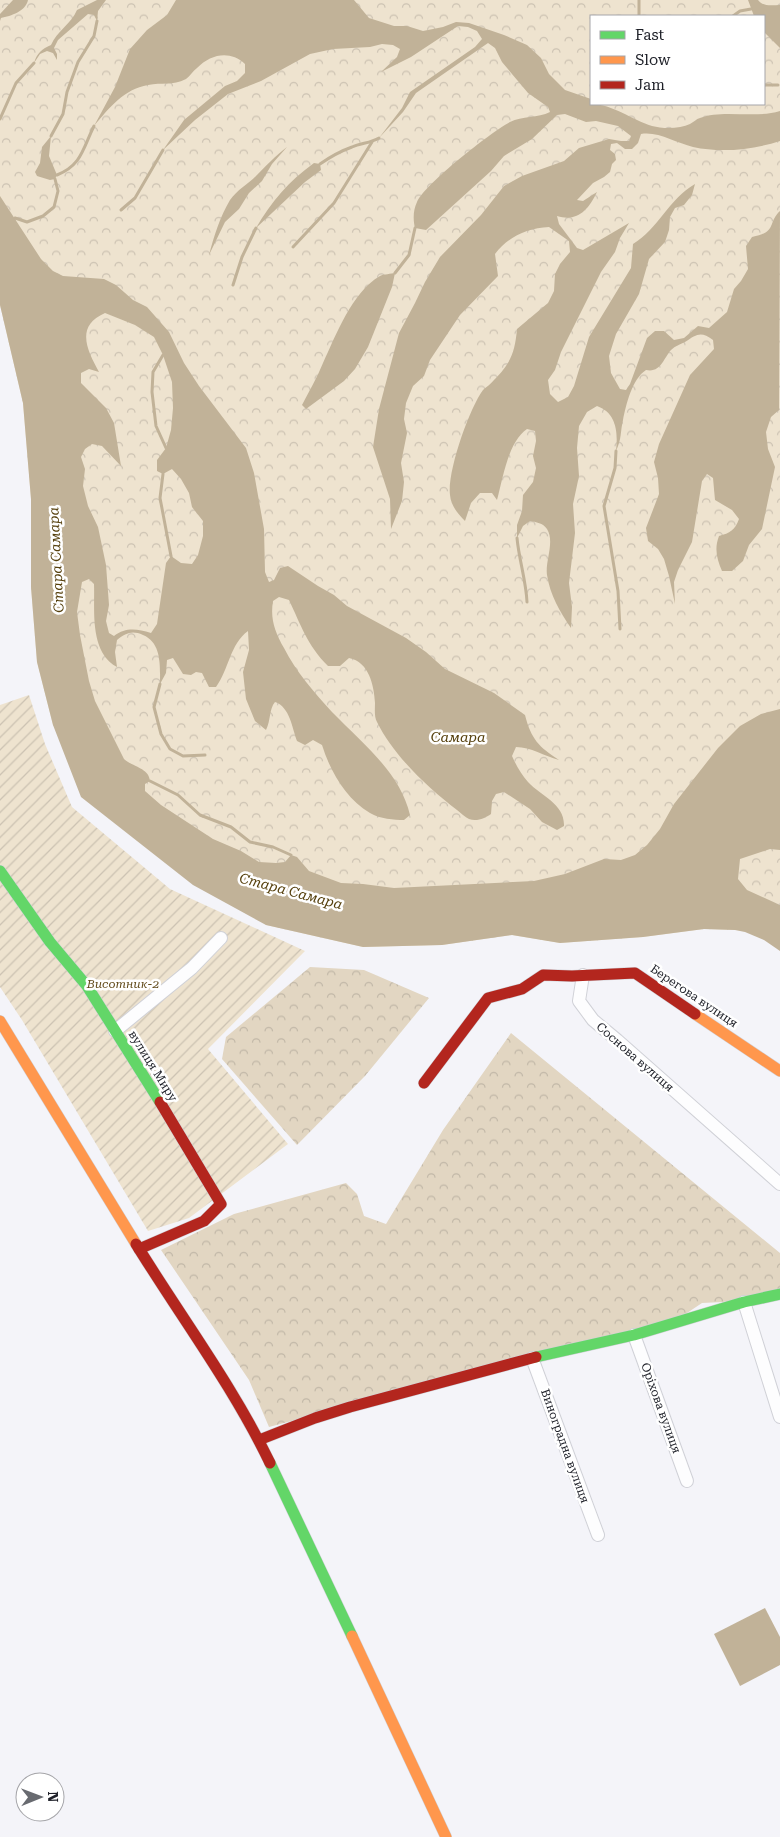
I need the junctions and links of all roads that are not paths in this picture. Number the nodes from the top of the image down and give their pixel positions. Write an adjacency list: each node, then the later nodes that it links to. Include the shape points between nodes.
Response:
1 (0, 872): 5 (street, вулиця Миру)
2 (221, 938): 5 (street, via 192,968)
3 (583, 975): 6 (street, Берегова вулиця, via 635,973); 7 (street, via 543,975 522,989 488,998); 8 (street, Соснова вулиця, via 579,1001 593,1020)
4 (0, 1020): 9 (street)
5 (116, 1031): 9 (street, вулиця Миру, via 221,1204 204,1221)
6 (780, 1071)
7 (424, 1083)
8 (780, 1184)
9 (140, 1249): 15 (street)
10 (780, 1294): 11 (street)
11 (744, 1302): 12 (street); 14 (street)
12 (634, 1335): 13 (street); 16 (street, Оріхова вулиця)
13 (532, 1358): 15 (street, via 350,1407); 17 (street, Виноградна вулиця)
14 (780, 1417)
15 (259, 1440): 18 (street)
16 (688, 1481)
17 (598, 1535)
18 (446, 1837)

